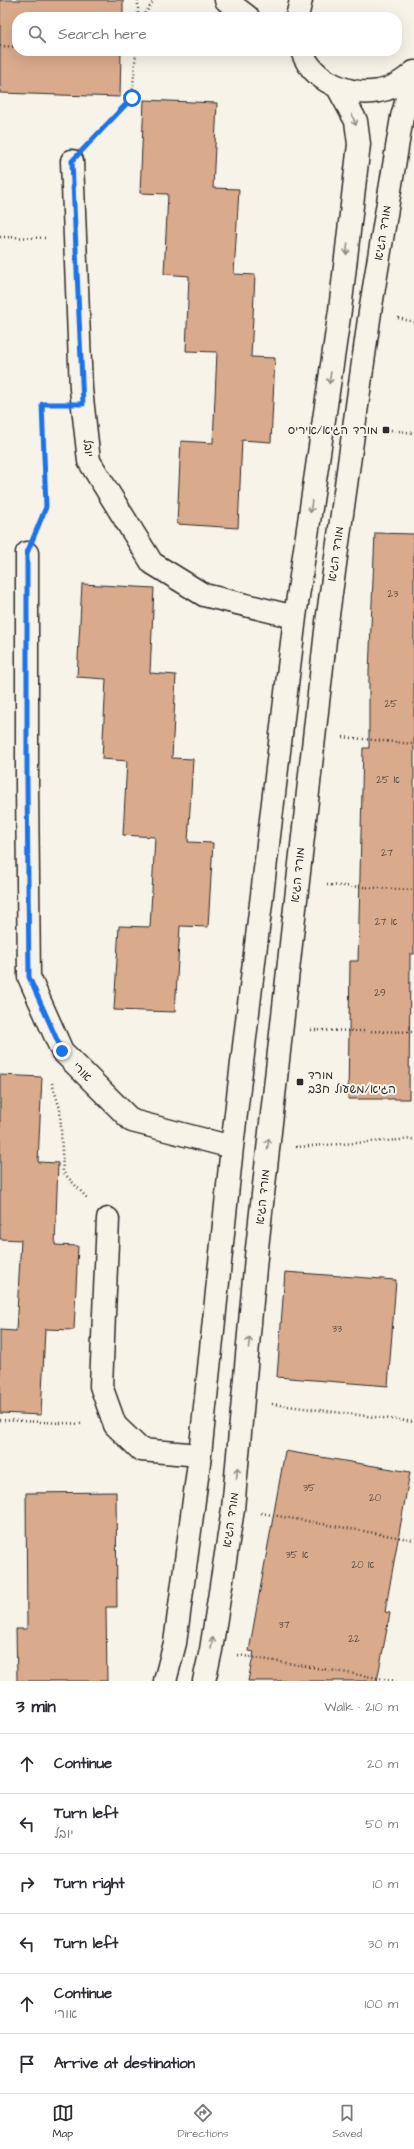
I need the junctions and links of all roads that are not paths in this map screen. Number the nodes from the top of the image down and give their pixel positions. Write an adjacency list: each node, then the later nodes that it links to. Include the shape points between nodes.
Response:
1 (226, 0): 3 (street)
2 (301, 0): 4 (street)
3 (242, 12)
4 (298, 12)
5 (304, 56): 7 (street, via 316,72)
6 (414, 72): 7 (street, via 401,83 379,91 356,92); 15 (street, מורד הגיא, one-way to 6, via 233,1508 268,1149 327,622 370,312 402,117)
7 (337, 86): 10 (street, one-way to 10, via 356,121 359,144 340,310)
8 (72, 161): 10 (street, יובל, via 83,404 89,461 152,563 204,595)
9 (27, 553): 11 (street, אורי, via 29,977 62,1051 132,1121)
10 (295, 617): 11 (street)
11 (232, 1147): 13 (street)
12 (108, 1219): 13 (street, via 102,1386 115,1425 141,1450)
13 (200, 1455): 14 (street, via 175,1644)
14 (165, 1681)
15 (204, 1681)

